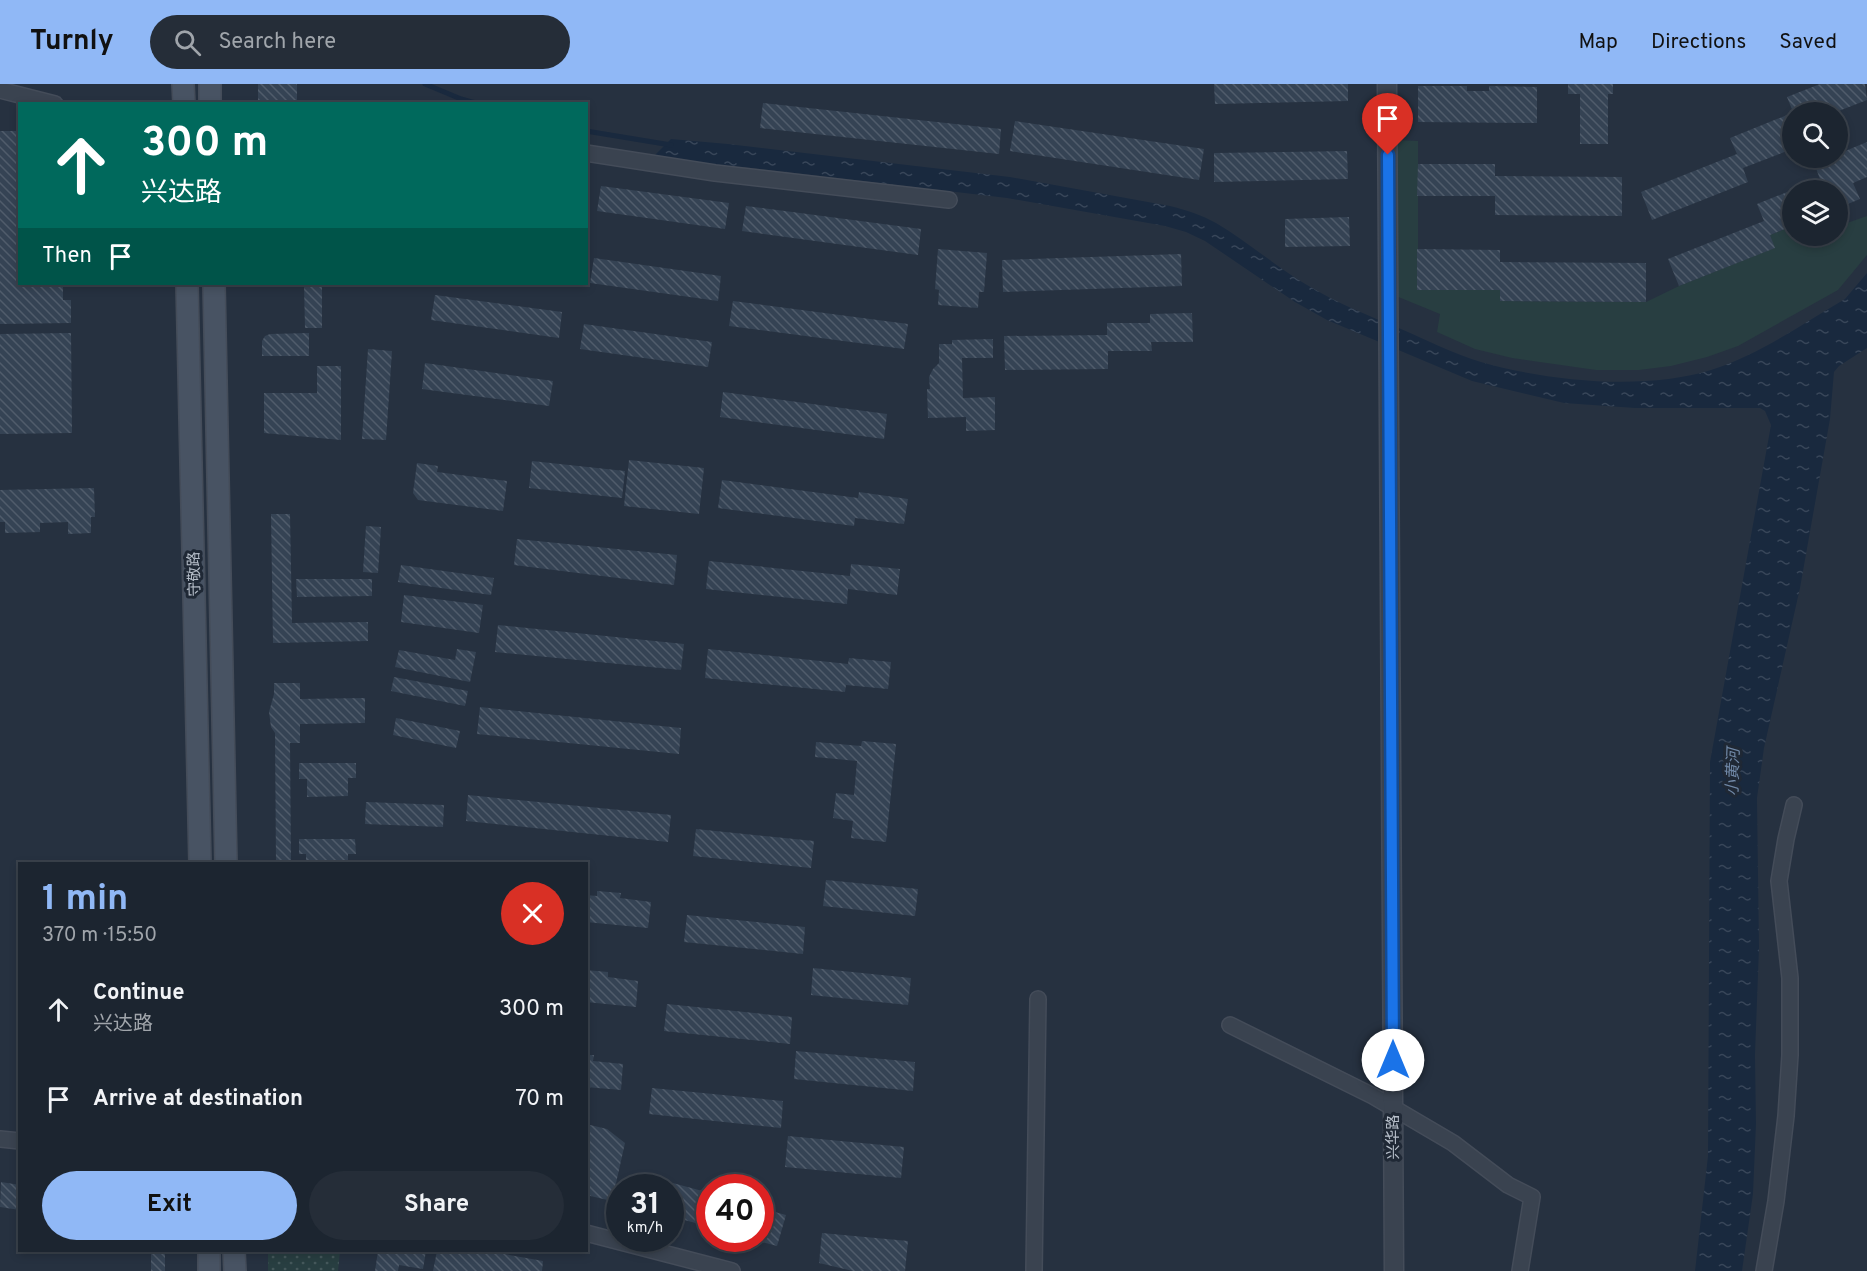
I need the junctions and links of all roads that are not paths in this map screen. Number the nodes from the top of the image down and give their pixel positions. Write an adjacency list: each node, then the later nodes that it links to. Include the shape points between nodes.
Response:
1 (183, 84): 6 (main road)
2 (210, 84): 7 (main road)
3 (1387, 84): 17 (street, 兴华路)
4 (0, 90): 5 (street)
5 (47, 102)
6 (184, 102)
7 (210, 102)
8 (588, 153): 9 (street, via 715,173)
9 (949, 200)
10 (188, 285): 13 (main road, 守敬路)
11 (214, 285): 14 (main road, 守敬路)
12 (1794, 805): 29 (street, via 1779,882 1790,978 1790,1055 1776,1201)
13 (200, 862)
14 (226, 862)
15 (1038, 999): 26 (street)
16 (1230, 1025): 17 (street)
17 (1393, 1108): 27 (street, 兴华路); 28 (street, via 1532,1197)
18 (0, 1139): 19 (street)
19 (18, 1141)
20 (588, 1234): 25 (street)
21 (209, 1252): 23 (main road)
22 (234, 1252): 24 (main road)
23 (209, 1271)
24 (235, 1271)
25 (732, 1271)
26 (1034, 1271)
27 (1394, 1271)
28 (1520, 1271)
29 (1764, 1271)

